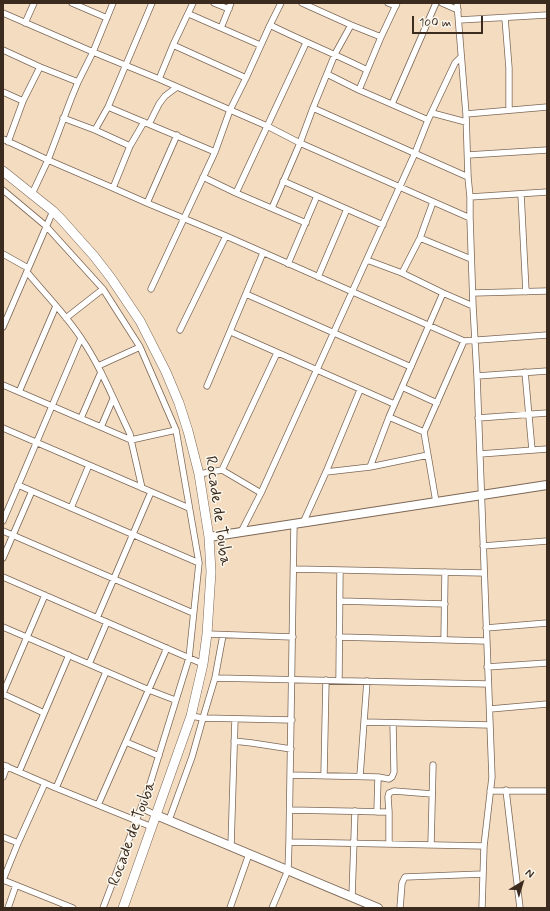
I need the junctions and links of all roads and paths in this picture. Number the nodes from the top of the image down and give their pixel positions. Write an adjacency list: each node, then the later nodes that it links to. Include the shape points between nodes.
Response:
1 (34, 3): 23 (street)
2 (72, 3): 20 (street)
3 (113, 3): 20 (street)
4 (152, 3): 35 (street)
5 (193, 3): 18 (street)
6 (214, 3): 15 (street)
7 (231, 3): 15 (street)
8 (281, 3): 24 (street)
9 (302, 3): 25 (street)
10 (388, 3): 14 (street)
11 (436, 3): 46 (street)
12 (442, 3): 16 (street)
13 (457, 3): 16 (street)
14 (396, 5): 27 (street)
15 (228, 9): 26 (street)
16 (458, 10): 22 (street)
17 (3, 13): 23 (street)
18 (189, 14): 26 (street); 29 (street)
19 (547, 15): 21 (street)
20 (107, 18): 32 (street)
21 (505, 18): 22 (street); 51 (street)
22 (459, 20): 34 (street)
23 (25, 23): 32 (street)
24 (270, 25): 28 (street); 30 (street)
25 (351, 25): 27 (street); 33 (street)
26 (221, 28): 30 (street)
27 (381, 37): 37 (street)
28 (306, 43): 33 (street); 58 (street)
29 (173, 45): 39 (street); 40 (street)
30 (260, 45): 39 (street)
31 (3, 50): 36 (street)
32 (93, 52): 35 (street); 41 (street)
33 (335, 54): 37 (street); 38 (street)
34 (461, 57): 52 (street, via 455,62); 53 (street)
35 (125, 65): 40 (street); 47 (street)
36 (40, 67): 41 (street); 45 (street)
37 (367, 70): 43 (street)
38 (327, 74): 43 (street); 49 (street)
39 (246, 78): 50 (street)
40 (159, 79): 42 (street)
41 (78, 82): 54 (street)
42 (177, 87): 50 (street); 57 (street, via 165,96)
43 (359, 90): 46 (street)
44 (3, 92): 45 (street)
45 (23, 101): 61 (street)
46 (392, 104): 55 (street)
47 (108, 107): 57 (street); 59 (street)
48 (547, 107): 51 (street)
49 (313, 108): 62 (street); 66 (street)
50 (230, 110): 58 (street); 65 (street)
51 (509, 110): 53 (street)
52 (432, 113): 55 (street); 56 (street)
53 (466, 114): 56 (street)
54 (63, 118): 59 (street); 68 (street)
55 (428, 120): 66 (street)
56 (466, 122): 67 (street)
57 (147, 123): 60 (street); 63 (street)
58 (267, 126): 62 (street); 77 (street)
59 (95, 130): 63 (street)
60 (176, 135): 65 (street); 83 (street)
61 (6, 140): 68 (street)
62 (300, 143): 72 (street); 73 (street)
63 (130, 146): 74 (street)
64 (547, 150): 67 (street)
65 (215, 152): 71 (street)
66 (415, 153): 70 (street); 73 (street)
67 (468, 155): 70 (street)
68 (48, 160): 74 (street); 78 (street)
69 (3, 170): 78 (main road, Rocade de Touba)
70 (468, 176): 81 (street)
71 (203, 177): 77 (street); 88 (street)
72 (283, 181): 80 (street); 84 (street)
73 (400, 187): 82 (street); 90 (street)
74 (112, 188): 83 (street)
75 (3, 190): 91 (street)
76 (547, 192): 79 (street)
77 (236, 193): 84 (street)
78 (32, 194): 86 (main road, Rocade de Touba)
79 (521, 194): 81 (street); 106 (street)
80 (317, 196): 85 (street); 89 (street)
81 (470, 197): 87 (street)
82 (433, 202): 87 (street); 93 (street)
83 (147, 203): 88 (street)
84 (272, 208): 89 (street)
85 (348, 209): 90 (street); 101 (street)
86 (53, 211): 91 (street); 159 (main road, Rocade de Touba, via 94,256 140,321 179,403)
87 (470, 218): 96 (street)
88 (184, 219): 92 (street); 103 (street)
89 (306, 223): 98 (street)
90 (383, 225): 97 (street)
91 (46, 226): 99 (street); 102 (street)
92 (226, 236): 94 (street); 115 (street)
93 (420, 238): 96 (street); 100 (street)
94 (264, 253): 98 (street); 109 (street)
95 (3, 254): 99 (street)
96 (471, 259): 108 (street)
97 (367, 260): 100 (street); 105 (street)
98 (288, 264): 101 (street)
99 (28, 270): 110 (street); 114 (street)
100 (402, 273): 107 (street)
101 (318, 277): 105 (street)
102 (102, 289): 112 (street); 122 (street)
103 (151, 289)
104 (547, 291): 106 (street)
105 (352, 292): 113 (street); 117 (street)
106 (526, 292): 108 (street)
107 (443, 293): 111 (street); 113 (street)
108 (473, 293): 111 (street)
109 (246, 294): 116 (street); 117 (street)
110 (56, 306): 112 (street); 135 (street)
111 (473, 306): 120 (street)
112 (66, 318): 119 (street)
113 (428, 326): 121 (street); 125 (street)
114 (3, 327)
115 (180, 330)
116 (230, 332): 123 (street); 132 (street)
117 (334, 333): 125 (street); 126 (street)
118 (547, 335): 120 (street)
119 (81, 338): 124 (street); 139 (street)
120 (475, 340): 121 (street); 130 (street)
121 (464, 341): 137 (street)
122 (140, 347): 124 (street); 147 (street)
123 (277, 353): 126 (street); 157 (street)
124 (98, 366): 128 (street)
125 (411, 367): 133 (street)
126 (316, 370): 134 (street); 165 (street)
127 (547, 371): 129 (street)
128 (100, 372): 136 (street); 143 (street)
129 (525, 372): 130 (street); 141 (street)
130 (477, 376): 144 (street)
131 (3, 385): 135 (street)
132 (207, 386)
133 (402, 387): 137 (street); 138 (street)
134 (360, 390): 138 (street); 158 (street)
135 (19, 392): 139 (street)
136 (113, 399): 145 (street); 149 (street)
137 (437, 402): 148 (street)
138 (394, 404): 142 (street)
139 (52, 406): 143 (street); 150 (street)
140 (547, 413): 141 (street)
141 (529, 414): 144 (street); 152 (street)
142 (389, 417): 148 (street); 156 (street)
143 (81, 418): 145 (street)
144 (478, 418): 153 (street)
145 (101, 427): 149 (street)
146 (3, 428): 150 (street)
147 (176, 430): 149 (street); 169 (street)
148 (424, 432): 154 (street)
149 (131, 440): 162 (street)
150 (36, 442): 155 (street); 160 (street)
151 (547, 449): 152 (street)
152 (532, 450): 153 (street)
153 (480, 454): 166 (street)
154 (428, 455): 156 (street); 167 (street)
155 (89, 465): 162 (street); 168 (street)
156 (370, 467): 158 (street)
157 (222, 470): 159 (street); 165 (street)
158 (326, 472): 171 (street)
159 (199, 474): 176 (main road, Rocade de Touba)
160 (18, 485): 163 (street); 170 (street)
161 (547, 485): 166 (street)
162 (142, 488): 164 (street)
163 (32, 491): 168 (street); 174 (street)
164 (151, 492): 169 (street); 175 (street)
165 (261, 493): 173 (street)
166 (481, 495): 167 (street); 178 (street)
167 (436, 502): 171 (street)
168 (71, 508): 175 (street)
169 (189, 508): 180 (street)
170 (3, 521)
171 (298, 523): 173 (street); 181 (street)
172 (3, 530): 174 (street)
173 (241, 532): 176 (street)
174 (13, 535): 179 (street); 186 (street)
175 (133, 535): 180 (street); 186 (street)
176 (209, 537): 196 (main road, Rocade de Touba, via 211,572)
177 (547, 541): 178 (street)
178 (483, 546): 184 (street)
179 (3, 558)
180 (198, 563): 190 (street)
181 (294, 569): 182 (street); 200 (street)
182 (340, 570): 183 (street); 188 (street)
183 (445, 572): 184 (street); 189 (street)
184 (484, 573): 195 (street)
185 (3, 578): 187 (street)
186 (114, 578): 190 (street); 191 (street)
187 (45, 596): 191 (street); 198 (street)
188 (340, 601): 189 (street); 199 (street)
189 (444, 604): 201 (street)
190 (193, 613): 205 (street)
191 (97, 618): 192 (street)
192 (107, 622): 203 (street); 207 (street)
193 (547, 623): 195 (street)
194 (3, 627): 198 (street)
195 (486, 628): 202 (street)
196 (207, 634): 197 (street); 208 (main road, Rocade de Touba)
197 (223, 635): 200 (street); 211 (street)
198 (27, 637): 204 (street); 218 (street)
199 (339, 637): 201 (street); 214 (street)
200 (293, 638): 212 (street)
201 (444, 640): 202 (street)
202 (486, 641): 209 (street)
203 (167, 648): 205 (street); 217 (street)
204 (69, 656): 207 (street); 222 (street)
205 (189, 658): 208 (street); 219 (street)
206 (547, 663): 209 (street)
207 (89, 664): 210 (street)
208 (203, 664): 223 (main road, Rocade de Touba)
209 (487, 667): 216 (street)
210 (106, 672): 217 (street); 243 (street)
211 (214, 678): 212 (street); 224 (street)
212 (292, 679): 213 (street); 226 (street)
213 (326, 680): 214 (street); 238 (street)
214 (339, 680): 215 (street)
215 (366, 681): 216 (street); 227 (street)
216 (488, 684): 221 (street)
217 (148, 690): 219 (street); 230 (street)
218 (3, 694): 222 (street)
219 (175, 700): 233 (street)
220 (547, 704): 221 (street)
221 (490, 709): 229 (street)
222 (44, 713): 236 (street)
223 (192, 716): 224 (street); 254 (main road, Rocade de Touba)
224 (203, 718): 225 (street); 256 (street)
225 (235, 719): 226 (street); 231 (street)
226 (292, 720): 232 (street)
227 (364, 722): 228 (street); 239 (street)
228 (393, 723): 229 (street); 241 (street, via 394,772 389,778)
229 (490, 725): 245 (street)
230 (126, 742): 233 (street); 248 (street)
231 (234, 742): 232 (street); 264 (street)
232 (291, 749): 237 (street)
233 (158, 756): 249 (street)
234 (433, 765): 247 (street)
235 (5, 766): 236 (street); 240 (street)
236 (19, 772): 242 (street)
237 (291, 775): 238 (street); 250 (street)
238 (324, 775): 239 (street)
239 (360, 776): 241 (street)
240 (3, 777)
241 (378, 777): 252 (street)
242 (46, 783): 243 (street); 261 (street)
243 (56, 788): 248 (street)
244 (506, 790): 245 (street); 246 (street); 281 (street)
245 (490, 791): 265 (street)
246 (547, 791)
247 (432, 794): 253 (street, via 394,791 388,797); 263 (street)
248 (98, 805): 255 (street)
249 (141, 808): 254 (street); 255 (street)
250 (290, 810): 251 (street); 259 (street)
251 (355, 811): 252 (street); 260 (street)
252 (377, 812): 253 (street)
253 (389, 812): 262 (street)
254 (156, 815): 256 (street); 257 (main road, Rocade de Touba)
255 (136, 820): 257 (street); 274 (street)
256 (169, 820): 264 (street)
257 (152, 827): 275 (main road, Rocade de Touba)
258 (3, 837): 261 (street)
259 (290, 842): 260 (street); 267 (street)
260 (354, 843): 262 (street); 271 (street)
261 (18, 844): 269 (street)
262 (389, 844): 263 (street)
263 (431, 845): 265 (street)
264 (231, 846): 266 (street)
265 (484, 846): 268 (street)
266 (249, 854): 267 (street); 276 (street)
267 (288, 870): 271 (street); 277 (street)
268 (483, 874): 279 (street, via 405,877 402,883); 280 (street)
269 (3, 880): 270 (street)
270 (16, 885): 272 (street); 273 (street)
271 (352, 897): 278 (street)
272 (8, 908)
273 (72, 908)
274 (103, 908)
275 (123, 908)
276 (230, 908)
277 (272, 908)
278 (378, 908)
279 (400, 908)
280 (482, 908)
281 (520, 908)

